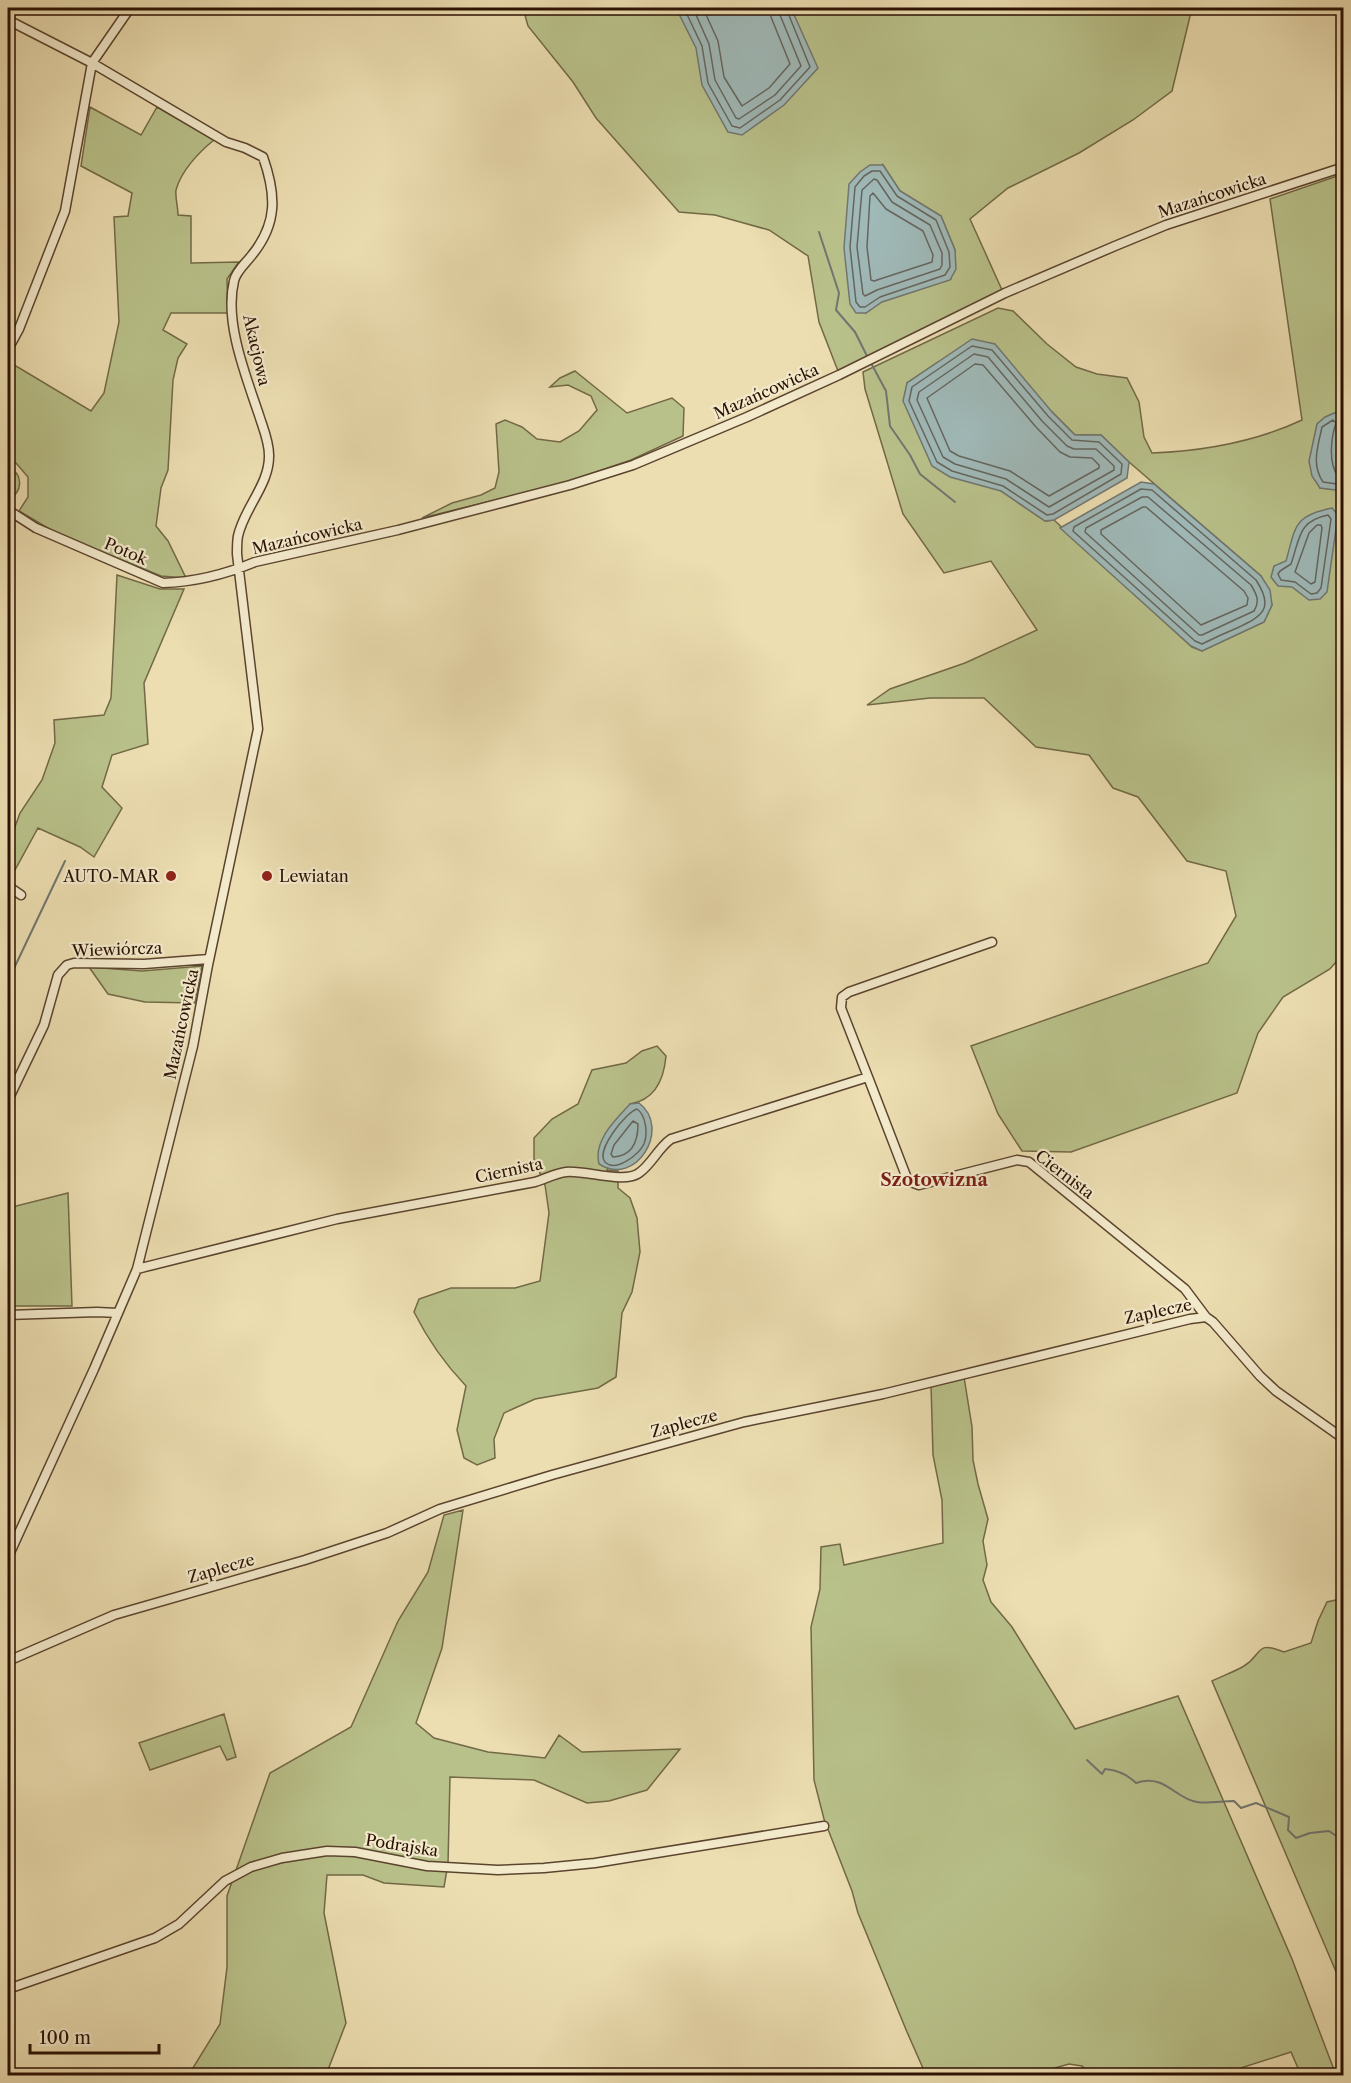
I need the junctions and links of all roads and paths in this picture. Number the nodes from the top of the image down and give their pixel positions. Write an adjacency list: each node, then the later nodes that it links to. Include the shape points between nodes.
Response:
1 (130, 8): 3 (street)
2 (8, 20): 3 (street, Akacjowa)
3 (92, 63): 5 (street, via 65,211); 7 (street, Akacjowa, via 226,142 263,157 272,182 273,215 266,236 234,279 231,306 236,338 270,457 239,534)
4 (1344, 167): 7 (street, Mazańcowicka, via 1166,225 1115,246 1005,293 839,375 633,465 570,485)
5 (8, 349)
6 (9, 511): 7 (street, Potok, via 36,528 163,583 186,582)
7 (238, 569): 11 (street, Mazańcowicka, via 258,729)
8 (8, 886): 9 (street)
9 (21, 895)
10 (992, 942): 12 (street, Ciernista, via 842,997 840,1008)
11 (209, 959): 13 (street, Wiewiórcza, via 67,965 58,975 44,1025); 14 (street, Mazańcowicka, via 193,1046)
12 (868, 1077): 14 (street, Ciernista, via 671,1139 639,1174 623,1179 565,1172 535,1182 337,1219); 17 (street, Ciernista, via 908,1181 919,1185 1017,1160 1029,1162 1185,1289)
13 (8, 1100)
14 (137, 1269): 15 (street, Mazańcowicka)
15 (118, 1313): 16 (street); 19 (street, Mazańcowicka)
16 (8, 1315)
17 (1206, 1317): 18 (street, Zaplecze, via 1276,1391); 20 (street, Zaplecze, via 883,1394 744,1422 552,1475 440,1509 387,1533 305,1560 114,1615)
18 (1344, 1439)
19 (8, 1557)
20 (8, 1661)
21 (824, 1826): 22 (street, Podrajska, via 544,1868 427,1866 355,1852 327,1851 282,1858 251,1867 225,1881 179,1924 155,1938)
22 (8, 1989)

